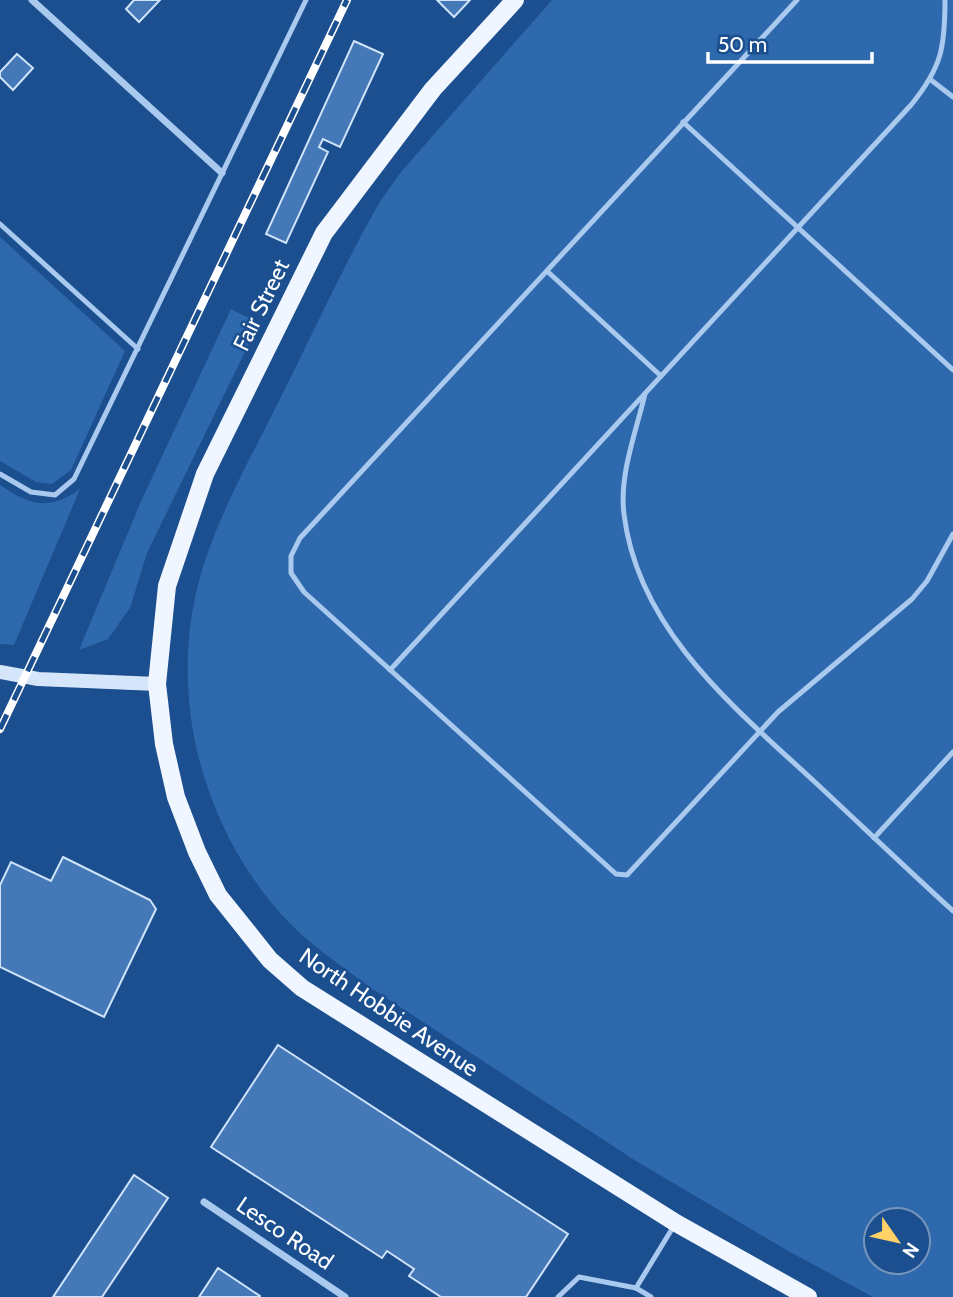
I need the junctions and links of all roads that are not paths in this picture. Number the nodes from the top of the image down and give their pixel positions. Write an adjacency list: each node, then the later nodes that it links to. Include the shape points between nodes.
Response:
1 (32, 0): 9 (street)
2 (306, 0): 9 (lane)
3 (515, 0): 21 (main road, Fair Street, via 433,89 324,233 205,474 167,586)
4 (797, 0): 8 (lane)
5 (945, 0): 6 (lane, via 944,41)
6 (931, 80): 7 (lane); 11 (lane)
7 (953, 97)
8 (684, 122): 11 (lane); 12 (lane)
9 (222, 173): 13 (lane)
10 (0, 224): 13 (lane)
11 (798, 228): 14 (lane); 15 (lane)
12 (547, 271): 15 (lane); 19 (lane, via 300,538 291,556 291,573 304,592)
13 (138, 349): 17 (lane, via 74,480 55,495 31,492)
14 (953, 370)
15 (661, 376): 16 (lane)
16 (646, 393): 19 (lane); 22 (lane, via 623,491 634,556 646,590 691,663)
17 (0, 474)
18 (953, 534): 22 (lane, via 928,582 912,599)
19 (390, 670): 22 (lane, via 616,874 627,875 635,869)
20 (0, 672): 21 (main road, via 38,680)
21 (157, 684): 27 (main road, North Hobbie Avenue, via 176,797 197,852 218,895 270,960 340,1013)
22 (760, 732): 24 (lane)
23 (953, 752): 24 (lane)
24 (874, 838): 25 (lane)
25 (953, 911)
26 (204, 1202): 29 (street, Lesco Road)
27 (676, 1223): 28 (lane); 32 (main road, North Hobbie Avenue)
28 (636, 1288): 30 (lane, via 579,1277); 31 (lane)
29 (345, 1297)
30 (558, 1297)
31 (651, 1297)
32 (808, 1297)

